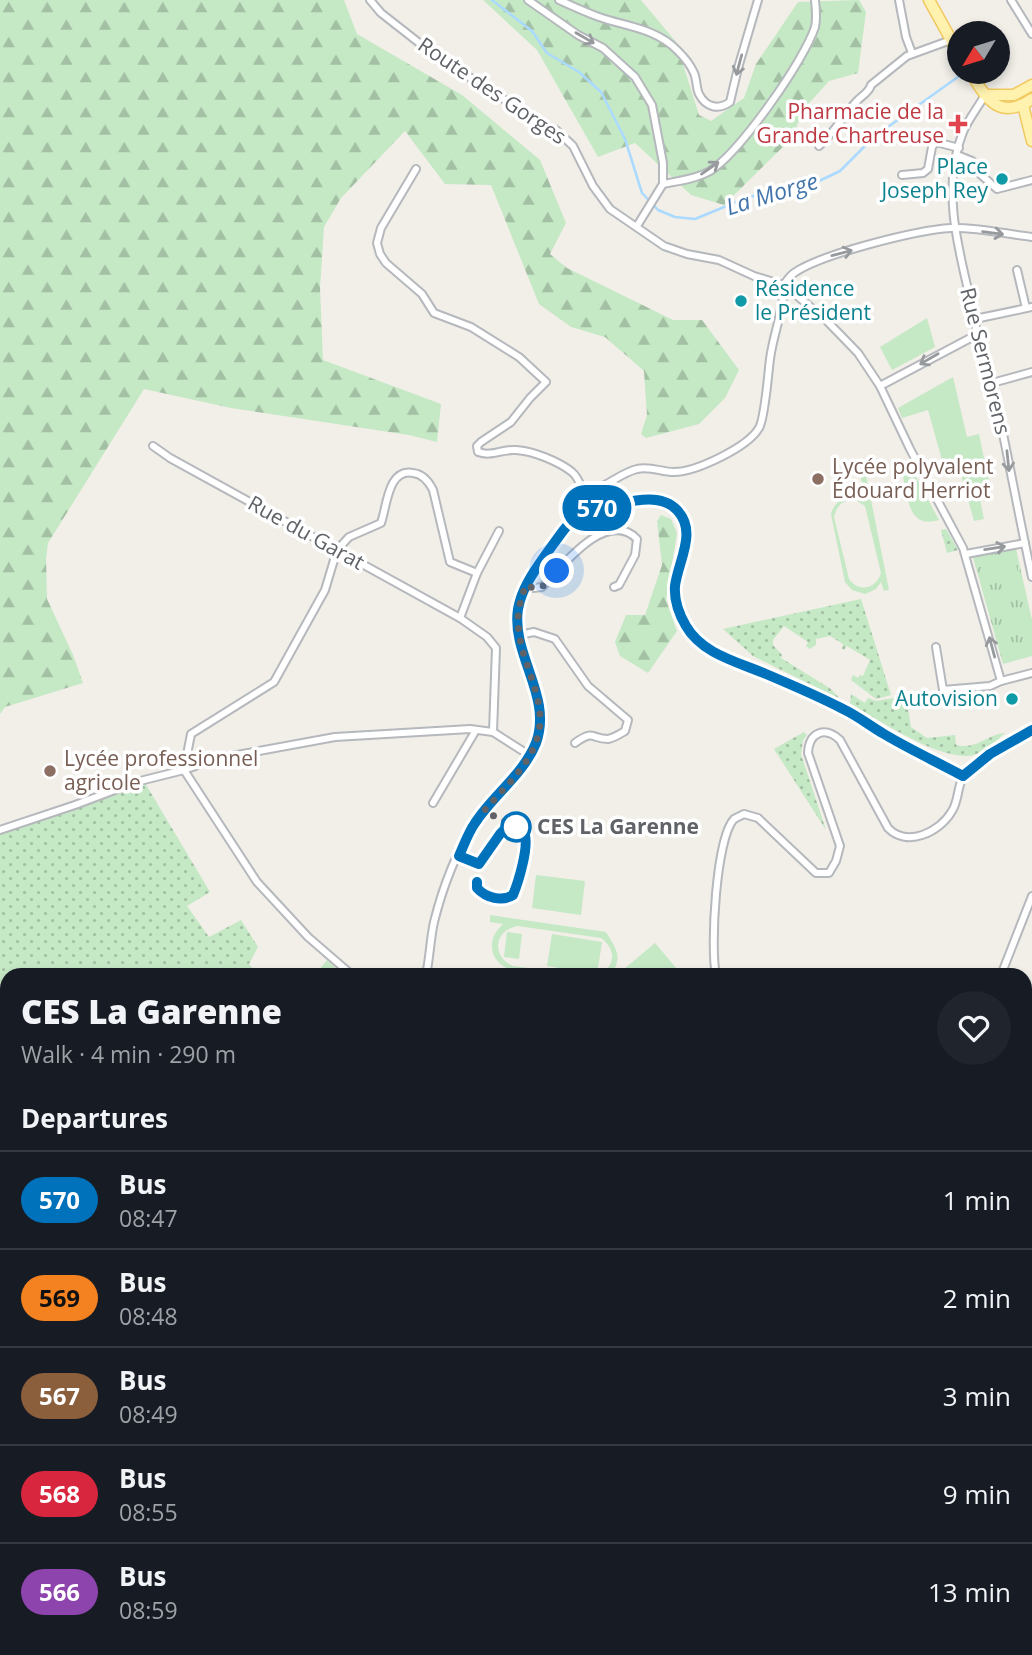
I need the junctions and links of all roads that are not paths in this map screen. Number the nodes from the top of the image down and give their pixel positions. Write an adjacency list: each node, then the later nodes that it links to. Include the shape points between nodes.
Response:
1 (370, 0): 24 (street, Route des Gorges, via 432,53 556,130 573,146 610,209)
2 (528, 0): 23 (street, one-way to 23, via 603,48 635,77 652,105 663,163)
3 (559, 0): 4 (street, one-way to 3, via 730,102 717,108 704,101 693,71 667,41)
4 (758, 0)
5 (815, 0): 23 (street, one-way to 5, via 711,170 751,132 808,45 816,25)
6 (899, 0): 12 (street)
7 (929, 0): 9 (main road)
8 (1011, 0): 10 (street)
9 (947, 33)
10 (1032, 34)
11 (947, 41): 12 (street)
12 (912, 53): 18 (street, via 871,85)
13 (978, 84): 15 (main road)
14 (1031, 84): 16 (main road)
15 (985, 96): 16 (main road, via 1006,108); 19 (street, Rue Sermorens, via 962,134)
16 (1026, 101): 17 (main road)
17 (1032, 141)
18 (819, 146)
19 (958, 152): 21 (street, via 936,142 928,169); 22 (street, via 999,189); 25 (street, Rue Sermorens)
20 (416, 169): 36 (street, via 381,228 380,254 422,294 434,313 471,327 510,351 546,382 511,422 477,446 478,452 490,455 517,450 546,458 572,472)
21 (902, 175)
22 (1032, 180)
23 (661, 187): 24 (street)
24 (637, 226): 28 (street, Route des Gorges, via 664,246 719,260)
25 (954, 228): 26 (street, one-way to 26); 28 (street, one-way to 25, via 793,273 836,254); 30 (street, Rue Sermorens)
26 (1032, 237)
27 (1017, 270): 29 (street)
28 (784, 285): 34 (street, via 842,336); 36 (street, via 760,428 747,441 703,464 675,472 649,467 633,470 594,491)
29 (1029, 307): 30 (street)
30 (975, 319): 31 (street, Rue Sermorens)
31 (978, 334): 33 (street, Rue Sermorens); 34 (street, one-way to 34)
32 (1032, 372): 33 (street)
33 (992, 383): 39 (street, Rue Sermorens, one-way to 39)
34 (880, 386): 41 (street)
35 (153, 446): 40 (street, Rue du Garat)
36 (583, 491): 37 (street, via 577,497)
37 (576, 515): 44 (street); 57 (street, via 631,501 655,499 672,505 686,526 686,548 675,587 677,605 694,637 719,655 842,708)
38 (499, 531): 42 (street)
39 (1024, 543): 41 (street, one-way to 39); 43 (street, Rue Sermorens)
40 (337, 550): 42 (street, via 349,537 381,523 393,481 411,472 428,481 433,490 450,562); 46 (street, Rue du Garat); 56 (street, via 326,590 274,682 191,734)
41 (966, 554): 50 (street, one-way to 41)
42 (477, 573): 46 (street)
43 (1032, 577)
44 (526, 585): 45 (street, via 542,587 600,533 616,529 629,531 637,539 635,555); 47 (street, via 518,612)
45 (614, 587)
46 (460, 618): 53 (street, Rue du Garat, via 496,648)
47 (519, 635): 54 (street, via 534,632 555,639 589,686 628,720 625,731 614,737 595,735); 55 (street, via 540,711)
48 (936, 647): 50 (street, via 943,690)
49 (1032, 673): 50 (street)
50 (1001, 681)
51 (476, 730): 53 (street); 56 (street, via 335,737 215,759); 58 (street)
52 (1032, 730): 57 (street)
53 (494, 732): 55 (street)
54 (575, 743)
55 (529, 755): 62 (street, via 468,836 442,895)
56 (184, 770): 59 (street); 61 (street, via 257,881)
57 (963, 776): 63 (street, via 954,810 946,819 918,837 901,838 888,828 840,740 832,733 815,736 808,743 808,753 840,846 836,861 829,873 816,873 758,818 744,814 733,820 722,849 712,950)
58 (433, 803)
59 (0, 830)
60 (1032, 895): 64 (street)
61 (344, 968)
62 (427, 968)
63 (715, 968)
64 (1004, 968)

